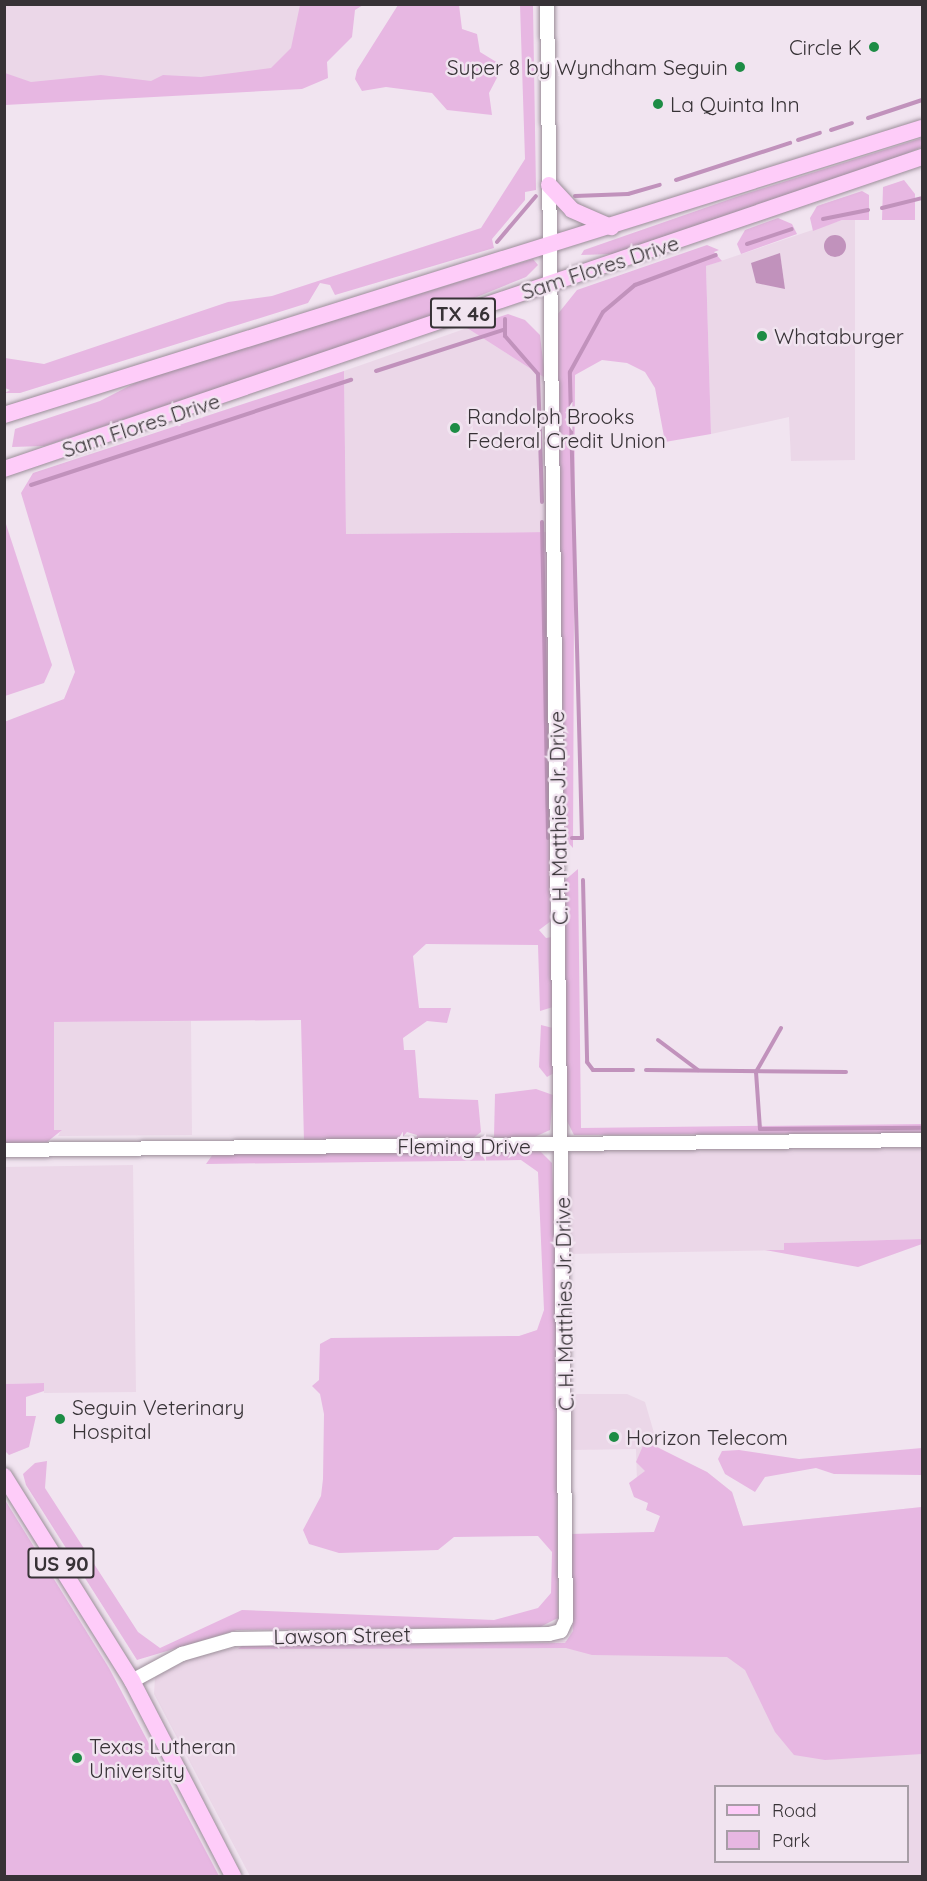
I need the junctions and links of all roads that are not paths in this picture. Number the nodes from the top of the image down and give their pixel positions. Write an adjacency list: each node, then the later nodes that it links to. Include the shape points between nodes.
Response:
1 (547, 4): 4 (street, C. H. Matthies Jr. Drive)
2 (922, 128): 5 (main road, Sam Flores Drive / TX 46)
3 (922, 157): 7 (main road, Sam Flores Drive / TX 46)
4 (549, 185): 5 (main road, via 572,210); 6 (street, C. H. Matthies Jr. Drive)
5 (611, 227): 6 (main road, Sam Flores Drive / TX 46)
6 (550, 245): 7 (street, C. H. Matthies Jr. Drive); 8 (main road, Sam Flores Drive / TX 46)
7 (550, 282): 9 (main road, Sam Flores Drive / TX 46, via 390,343); 11 (street, C. H. Matthies Jr. Drive)
8 (4, 415)
9 (4, 469)
10 (922, 1140): 11 (street, Fleming Drive)
11 (562, 1145): 12 (street, Fleming Drive); 14 (street, C. H. Matthies Jr. Drive, via 568,1613)
12 (4, 1150)
13 (4, 1476): 15 (main road, US 90)
14 (561, 1631): 15 (street, Lawson Street, via 234,1639 182,1654)
15 (132, 1681): 16 (main road, US 90)
16 (233, 1876)

